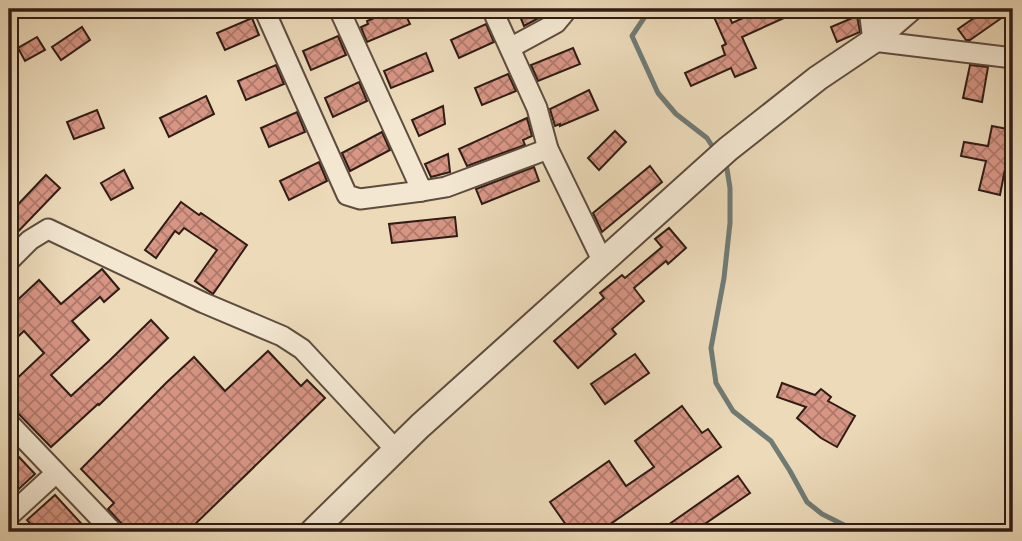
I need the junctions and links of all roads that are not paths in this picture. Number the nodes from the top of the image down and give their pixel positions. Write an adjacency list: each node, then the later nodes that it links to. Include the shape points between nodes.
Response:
1 (264, 9): 11 (street, via 347,195 360,199)
2 (339, 9): 11 (street)
3 (492, 9): 8 (street)
4 (566, 9): 8 (street, via 556,23)
5 (869, 9): 7 (street)
6 (911, 9): 7 (street)
7 (873, 41): 9 (street); 13 (street, via 728,149)
8 (510, 48): 10 (street, via 537,108)
9 (1013, 58)
10 (548, 149): 11 (street, via 446,187); 13 (street)
11 (422, 191)
12 (9, 261): 15 (street, via 48,229 282,336)
13 (604, 262): 15 (street)
14 (9, 423): 16 (street)
15 (407, 439): 19 (street)
16 (56, 473): 17 (street); 18 (street)
17 (9, 516)
18 (113, 532)
19 (312, 532)

